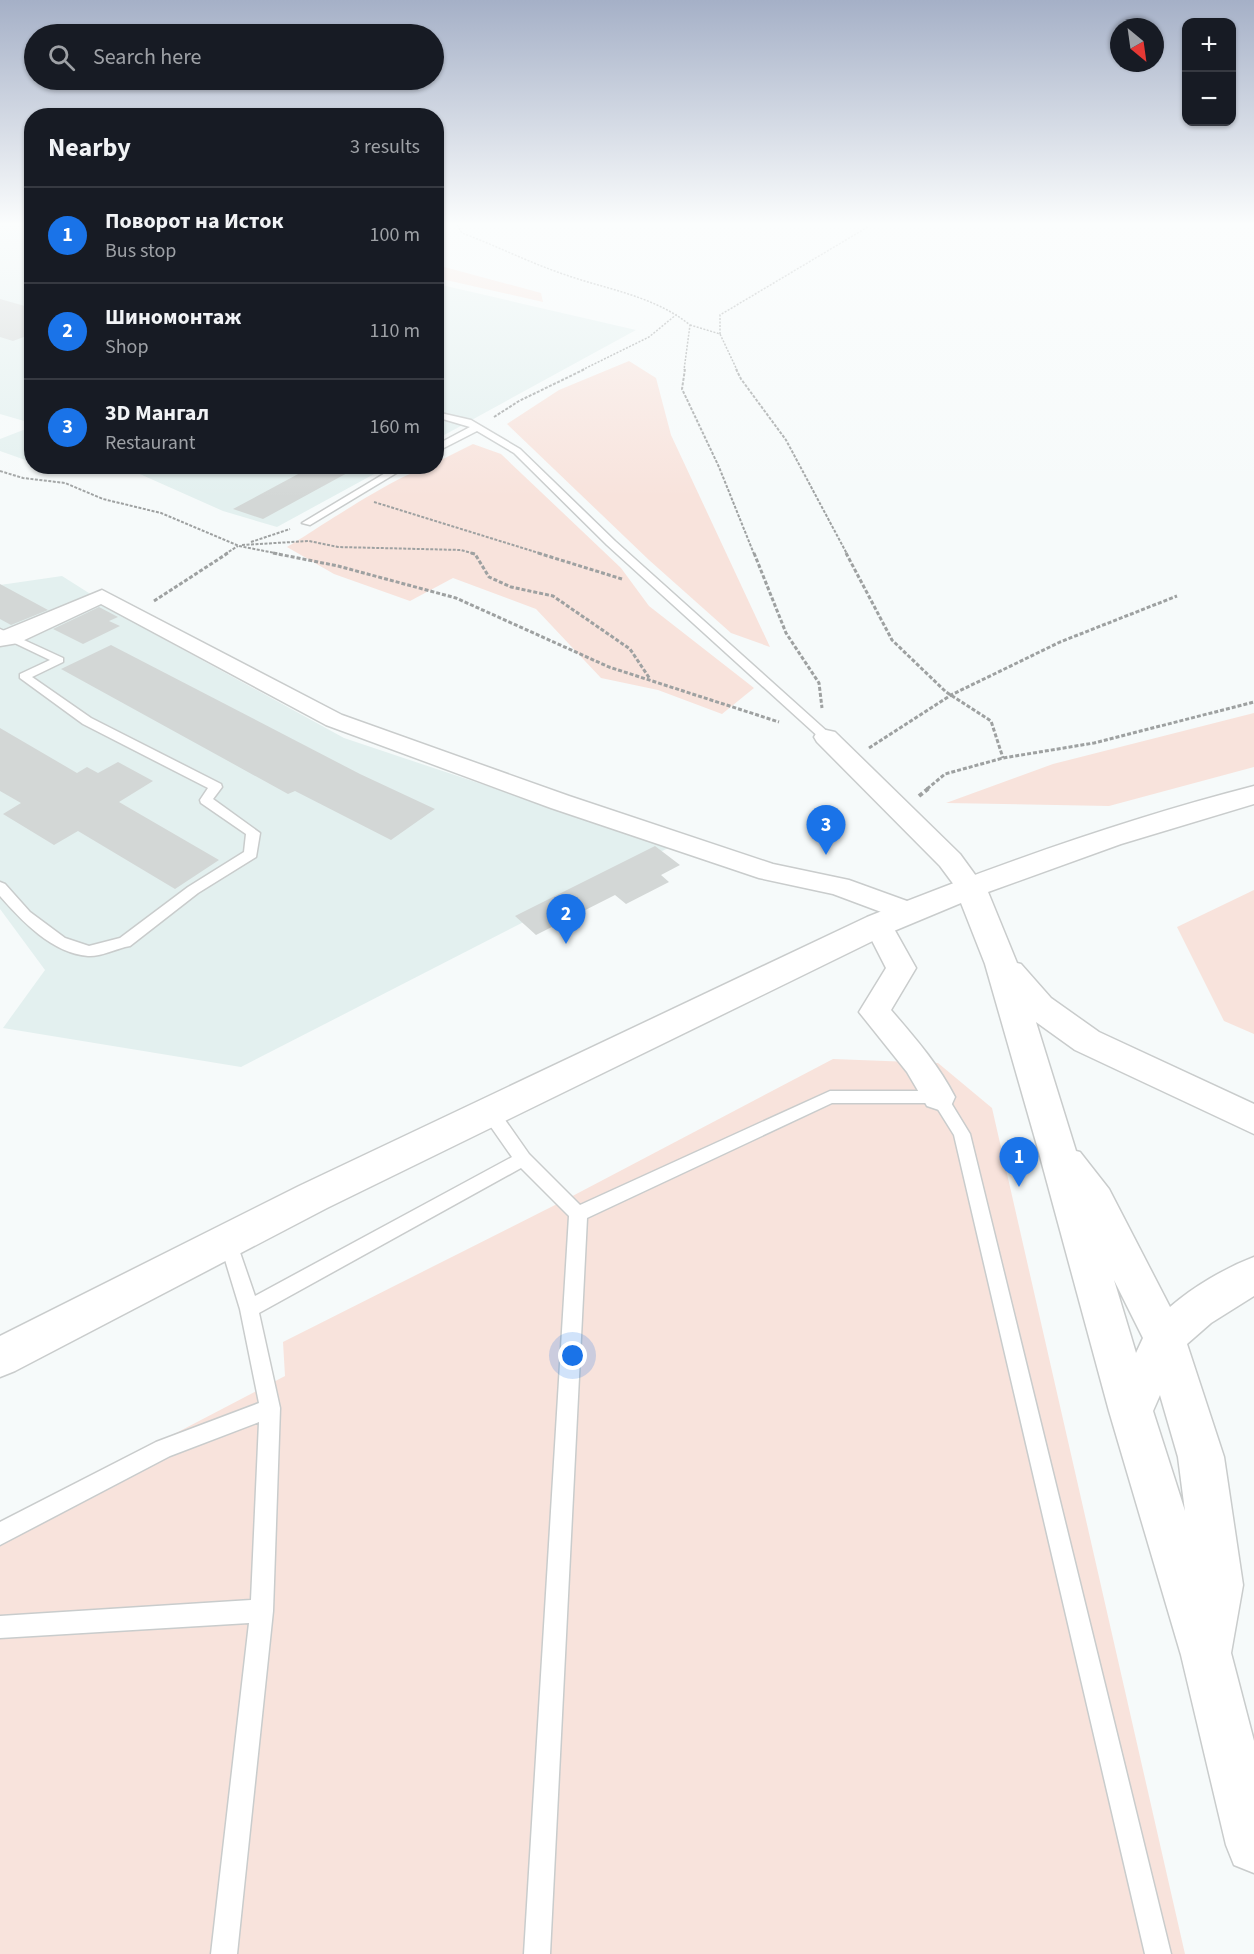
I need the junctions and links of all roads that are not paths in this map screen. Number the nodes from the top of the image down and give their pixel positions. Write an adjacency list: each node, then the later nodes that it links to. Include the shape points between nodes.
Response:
1 (444, 416): 2 (lane)
2 (477, 427): 3 (lane); 7 (lane, via 517,451)
3 (444, 445)
4 (390, 474): 5 (lane)
5 (307, 524)
6 (3, 636): 9 (lane, via 59,660 24,676 87,721 216,787 206,800 253,832 251,854 193,890 125,942 89,951 60,942 25,915); 11 (street, via 102,596 334,720 769,872 839,886)
7 (826, 737): 10 (street, via 950,860)
8 (1254, 795): 10 (main road, via 1176,817)
9 (0, 887)
10 (970, 887): 11 (main road); 12 (main road)
11 (893, 919): 13 (street, via 901,968 874,1012 918,1063); 14 (main road)
12 (1001, 964): 15 (main road, via 1039,1007 1086,1041); 16 (main road)
13 (939, 1097): 18 (lane, via 830,1097); 33 (lane, via 962,1134)
14 (490, 1112): 17 (lane); 19 (main road)
15 (1254, 1120)
16 (1057, 1149): 22 (main road, via 1095,1200); 25 (main road)
17 (523, 1159): 18 (lane); 21 (lane)
18 (578, 1214): 32 (lane)
19 (228, 1240): 21 (lane); 23 (main road)
20 (1254, 1275): 22 (main road, via 1196,1310)
21 (249, 1309): 24 (lane)
22 (1164, 1338): 25 (main road); 29 (main road, via 1201,1457 1219,1585)
23 (0, 1357)
24 (270, 1408): 26 (lane, via 163,1449); 27 (lane)
25 (1131, 1411): 29 (main road)
26 (0, 1534)
27 (262, 1611): 28 (lane); 31 (lane)
28 (0, 1627)
29 (1206, 1655): 30 (main road)
30 (1254, 1845)
31 (224, 1954)
32 (537, 1954)
33 (1158, 1954)

